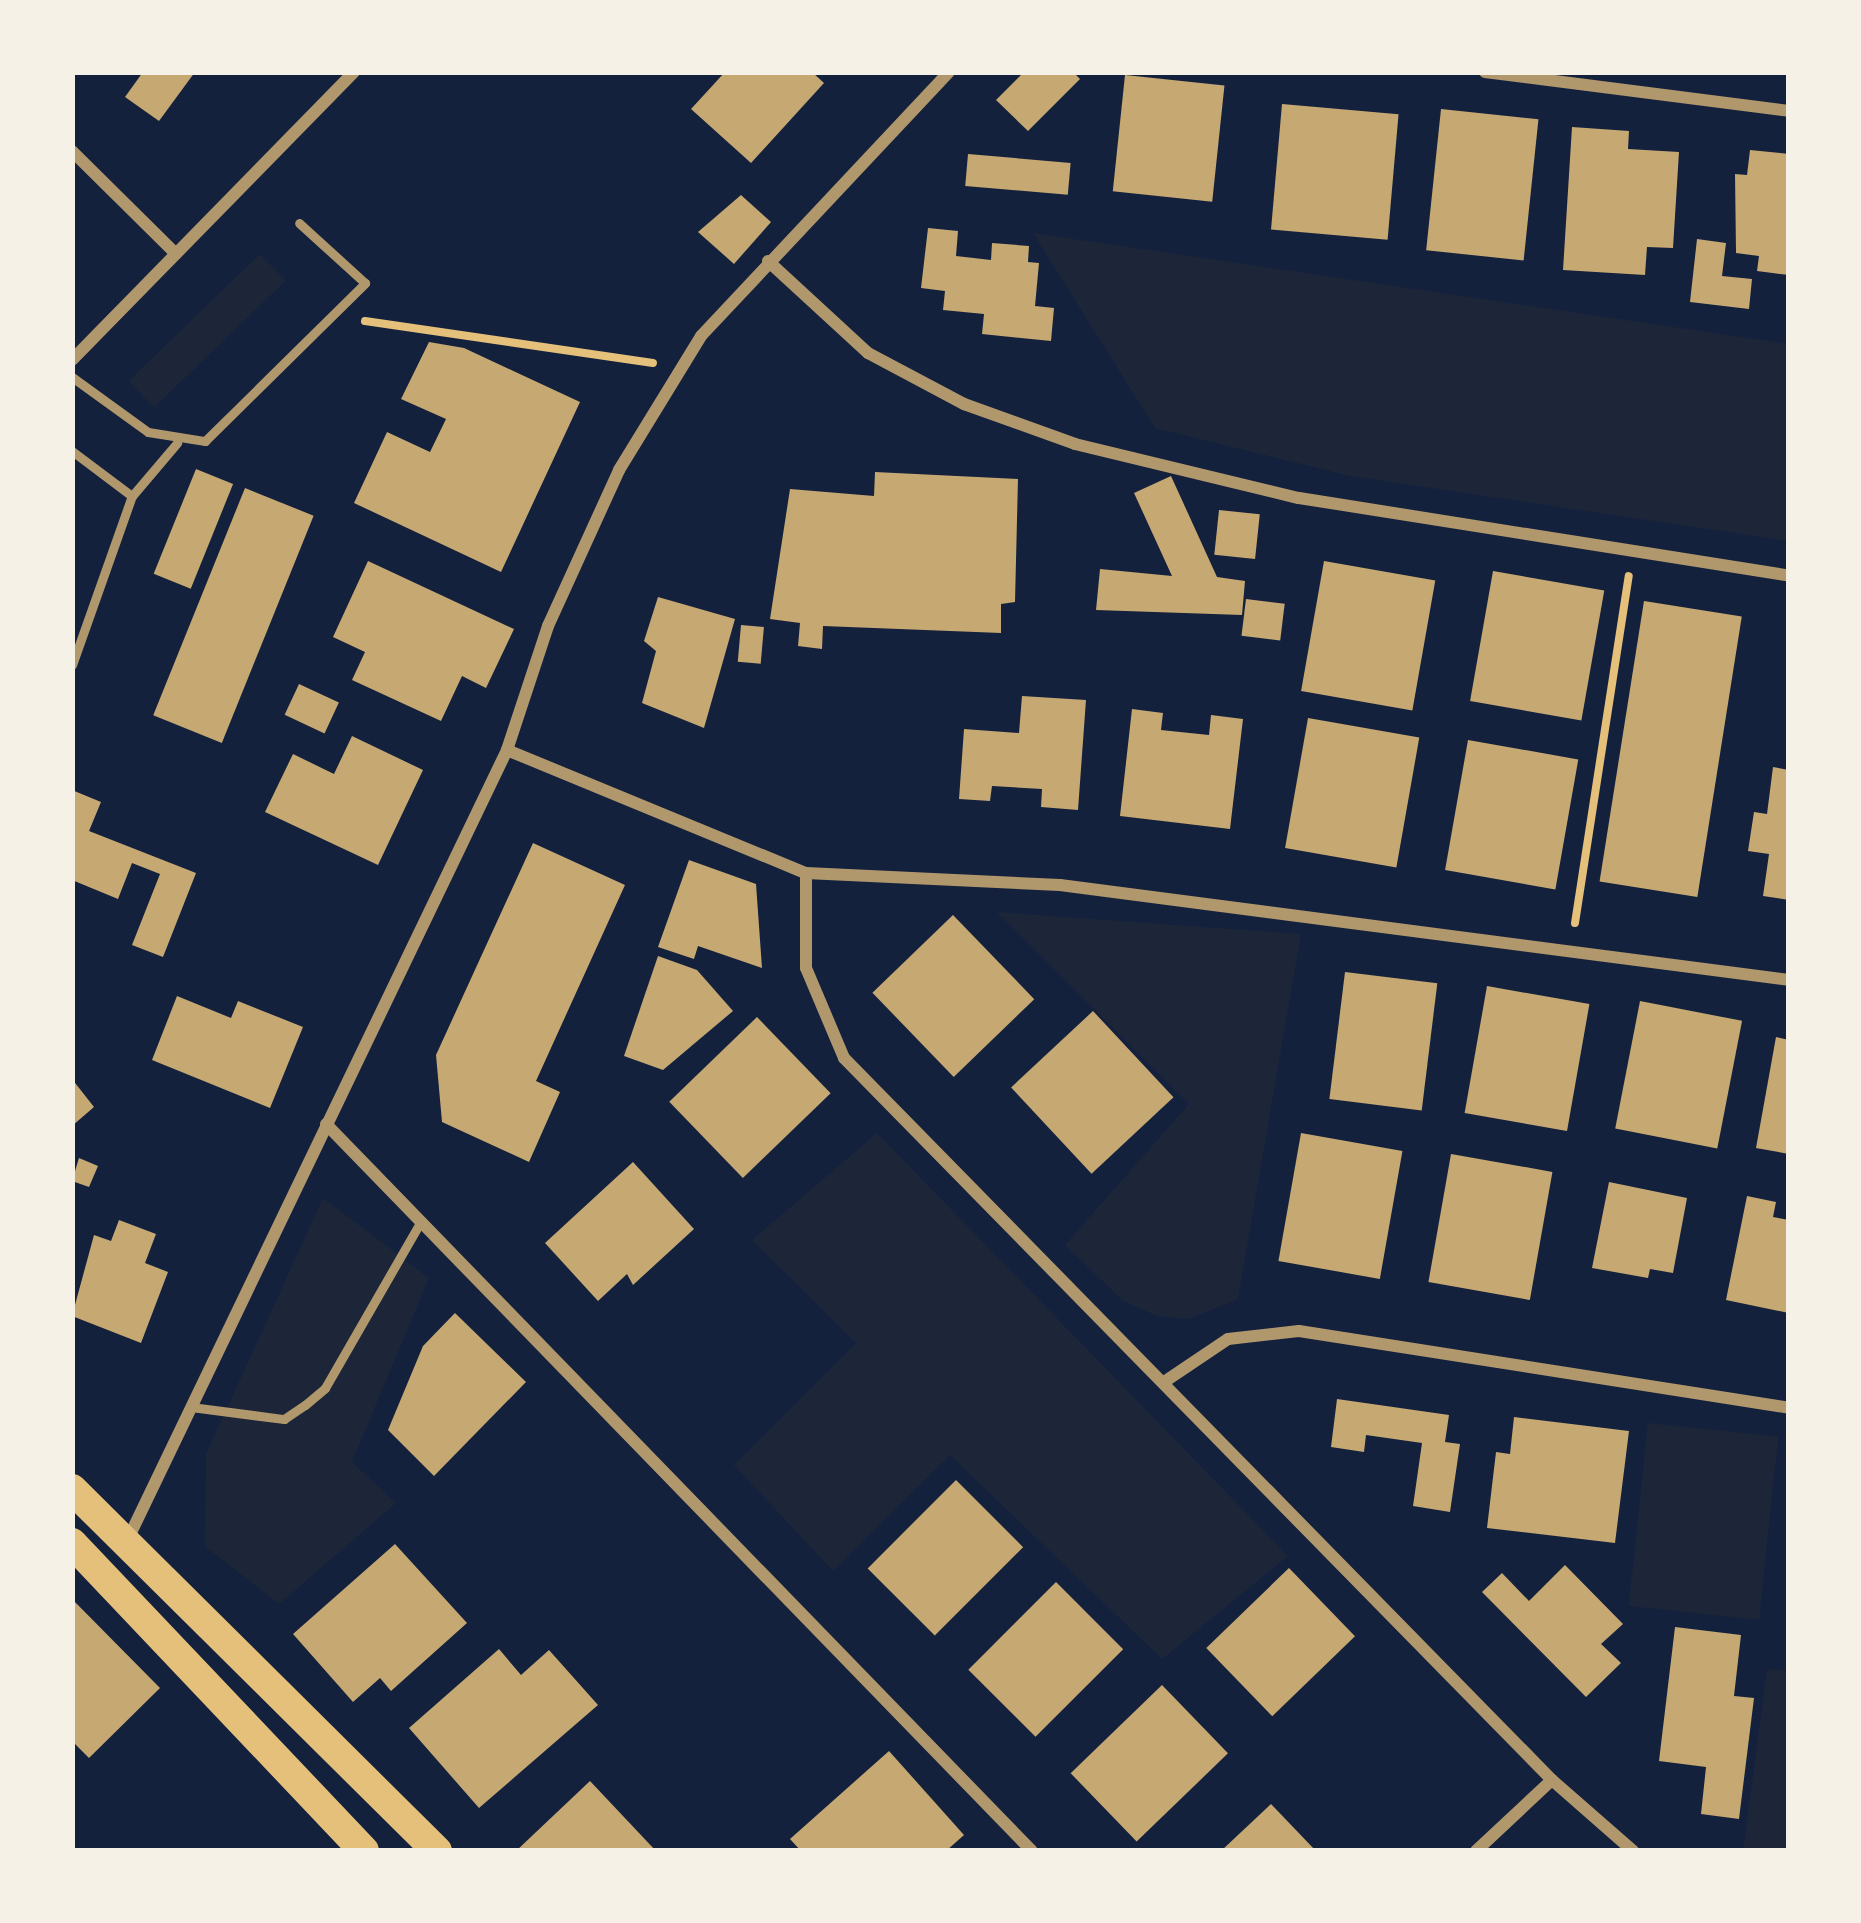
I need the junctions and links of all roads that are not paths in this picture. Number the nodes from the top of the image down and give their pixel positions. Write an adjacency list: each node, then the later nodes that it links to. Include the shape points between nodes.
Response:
1 (354, 72): 7 (street)
2 (949, 72): 8 (street)
3 (1485, 72): 4 (street)
4 (1789, 111)
5 (72, 151): 7 (street)
6 (299, 223): 11 (lane, via 364,283 205,441)
7 (176, 254): 9 (street)
8 (768, 261): 14 (street, via 868,353 964,404 1075,444 1299,498); 16 (street, via 682,367 619,470 548,626)
9 (72, 360)
10 (72, 377): 11 (lane, via 148,432)
11 (177, 442): 13 (lane)
12 (72, 451): 13 (lane)
13 (132, 496): 15 (lane)
14 (1789, 576)
15 (72, 664)
16 (508, 750): 17 (street); 19 (street)
17 (806, 874): 18 (street, via 1060,885); 21 (street, via 806,968 844,1058)
18 (1789, 980)
19 (326, 1124): 20 (street); 22 (street)
20 (421, 1221): 22 (lane, via 325,1388 305,1405 284,1419); 30 (street)
21 (1167, 1380): 23 (street, via 1228,1339 1299,1331); 27 (street)
22 (191, 1407): 25 (street)
23 (1789, 1408)
24 (72, 1489): 25 (main road)
25 (128, 1539): 29 (main road)
26 (72, 1543): 28 (main road)
27 (1552, 1780): 31 (street); 32 (street)
28 (364, 1851)
29 (437, 1851)
30 (1032, 1851)
31 (1476, 1851)
32 (1634, 1851)

